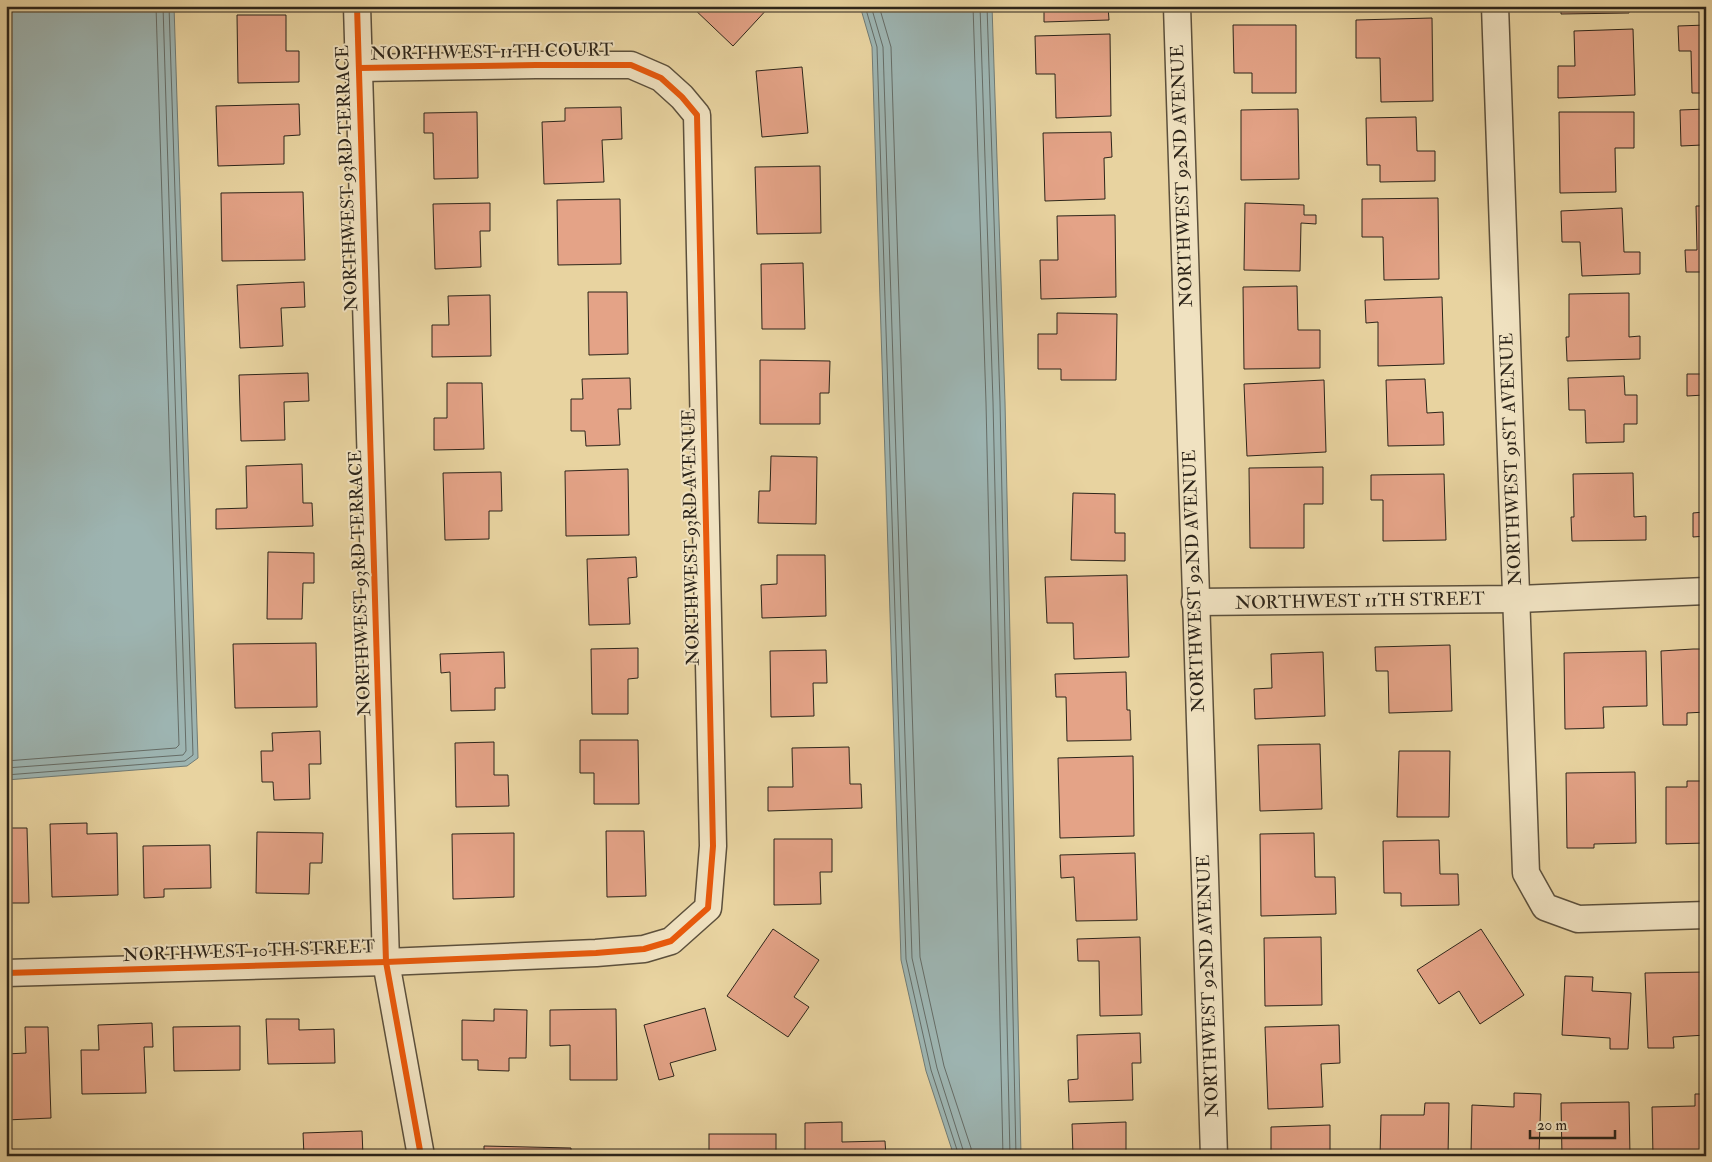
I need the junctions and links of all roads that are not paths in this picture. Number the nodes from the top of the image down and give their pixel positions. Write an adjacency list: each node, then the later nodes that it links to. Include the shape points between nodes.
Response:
1 (357, 6): 4 (street, NORTHWEST 93RD TERRACE)
2 (1176, 6): 8 (street, NORTHWEST 92ND AVENUE)
3 (1495, 6): 7 (street, NORTHWEST 91ST AVENUE)
4 (359, 68): 5 (street, NORTHWEST 11TH COURT, via 631,65 662,78); 11 (street, NORTHWEST 93RD TERRACE)
5 (697, 115): 10 (street, NORTHWEST 93RD AVENUE, via 713,846 708,908)
6 (1706, 591): 7 (street, NORTHWEST 11TH STREET)
7 (1516, 599): 8 (street, NORTHWEST 11TH STREET); 9 (street, NORTHWEST 91ST AVENUE, via 1526,873 1545,907 1578,919)
8 (1195, 602): 14 (street, NORTHWEST 92ND AVENUE)
9 (1706, 915)
10 (671, 941): 11 (street, NORTHWEST 10TH STREET, via 644,949 596,953)
11 (386, 962): 12 (street, NORTHWEST 10TH STREET); 13 (street, NORTHWEST 93RD TERRACE)
12 (6, 974)
13 (421, 1156)
14 (1214, 1156)

